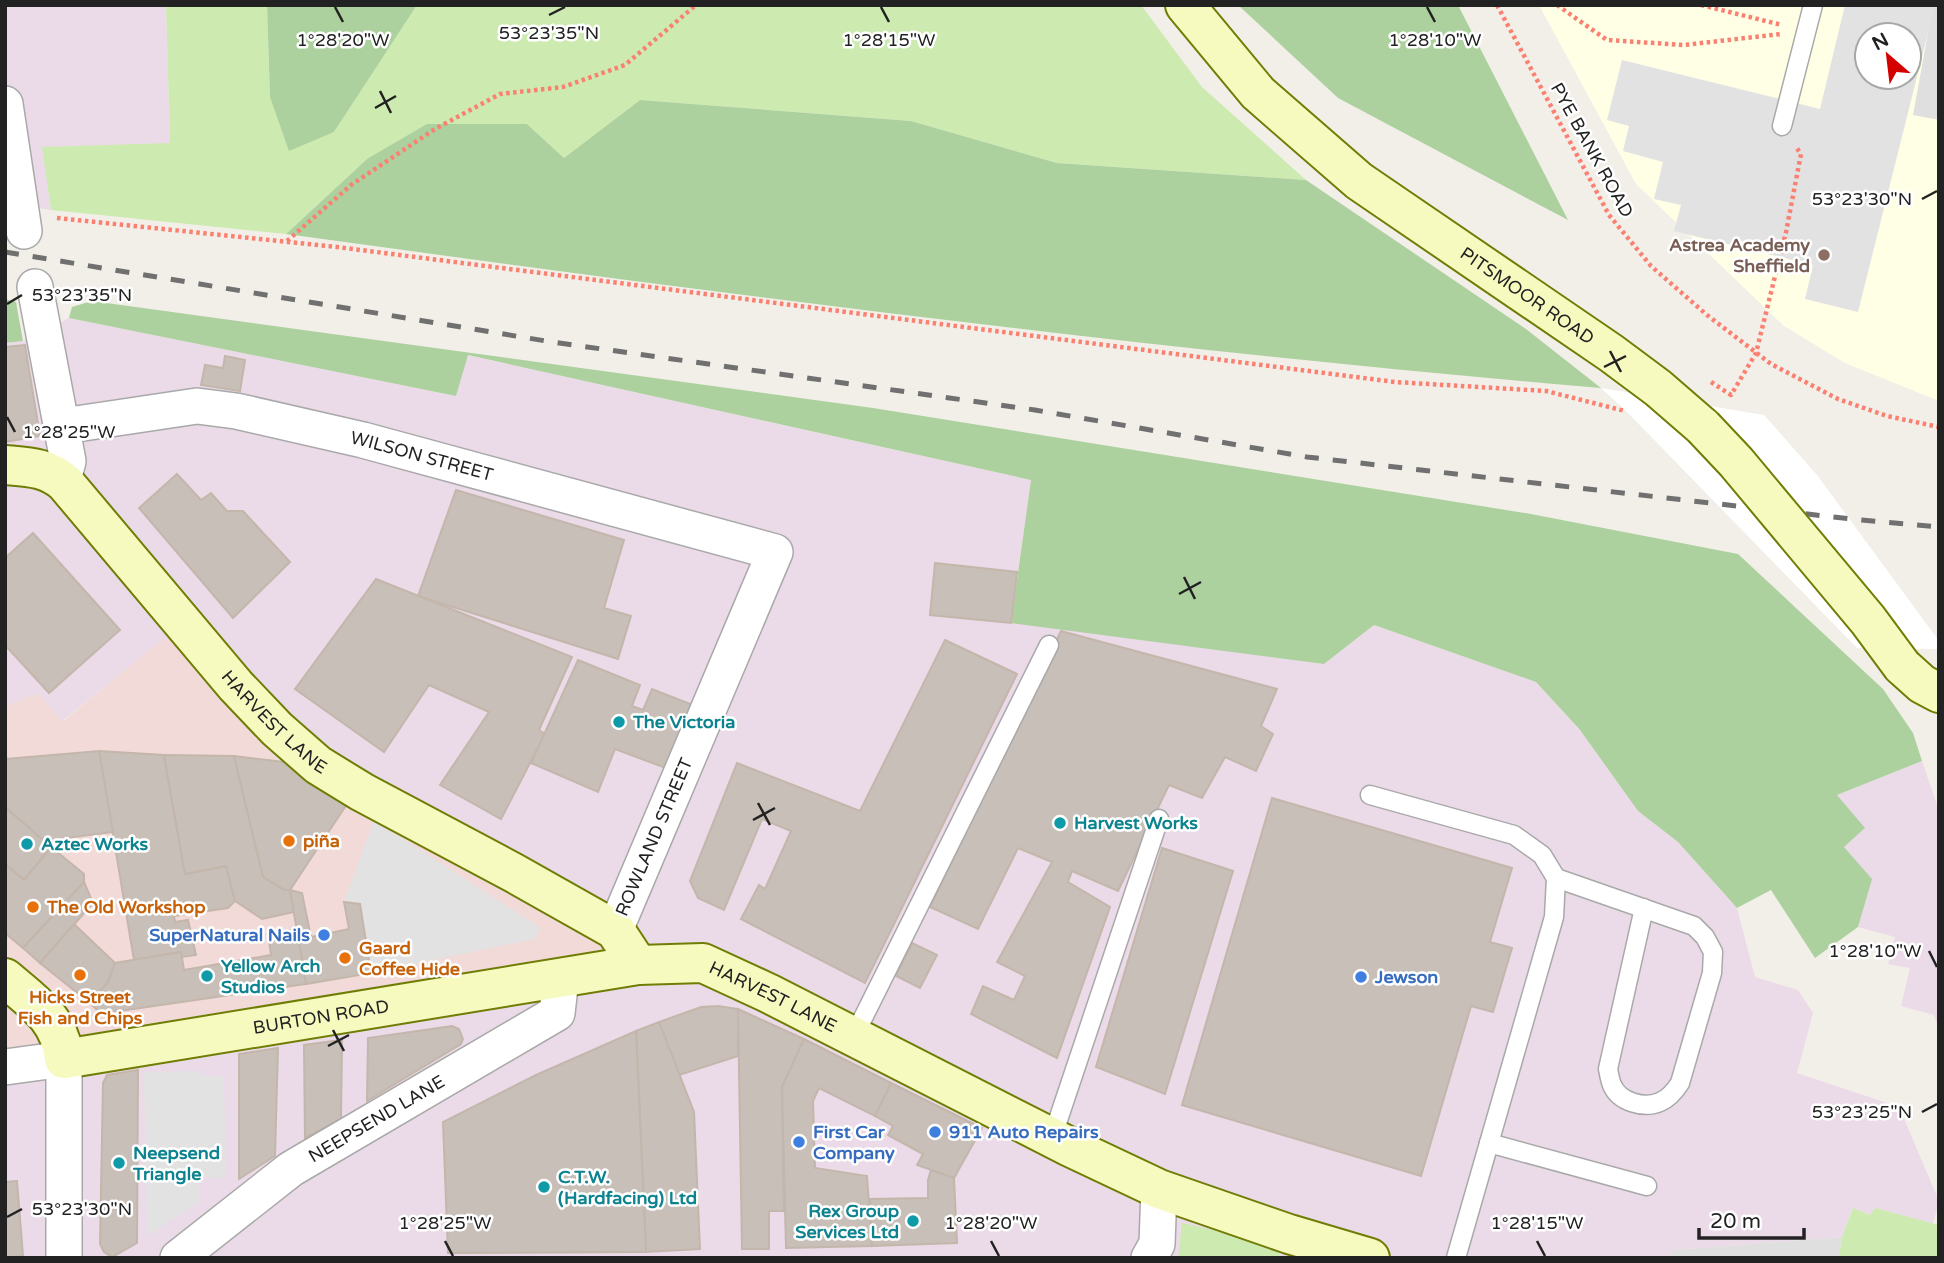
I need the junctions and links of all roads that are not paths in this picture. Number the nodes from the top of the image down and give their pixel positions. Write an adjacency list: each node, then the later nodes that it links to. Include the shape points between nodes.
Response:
1 (1185, 5): 12 (main road, PITSMOOR ROAD, bridge, via 1258,93 1359,181 1611,353 1692,417 1762,494 1902,666)
2 (1813, 5): 4 (lane)
3 (5, 104): 5 (street)
4 (1782, 126)
5 (23, 223)
6 (35, 288): 7 (street)
7 (63, 426): 9 (street, via 68,461); 10 (street, WILSON STREET, via 197,406 236,411 363,440)
8 (5, 465): 9 (main road, via 33,467)
9 (61, 480): 17 (main road, HARVEST LANE, via 236,686 318,765)
10 (775, 552): 17 (street, ROWLAND STREET)
11 (1049, 645): 21 (lane)
12 (1939, 693)
13 (1370, 795): 15 (lane, via 1514,835 1542,855)
14 (1159, 819): 24 (lane)
15 (1556, 878): 16 (lane); 25 (lane, via 1554,917)
16 (1644, 908): 16 (lane, via 1694,926 1713,952 1712,972 1680,1083 1659,1103 1641,1104 1623,1099 1612,1086 1608,1069)
17 (615, 930): 18 (main road, HARVEST LANE)
18 (638, 965): 20 (main road, BURTON ROAD); 21 (main road, HARVEST LANE, via 703,963)
19 (5, 978): 22 (main road, via 50,1019)
20 (561, 978): 22 (main road, BURTON ROAD); 29 (street, NEEPSEND LANE, via 557,1013 291,1169)
21 (854, 1037): 24 (main road, HARVEST LANE)
22 (64, 1059): 23 (street, BURTON ROAD); 28 (street)
23 (5, 1067)
24 (1052, 1138): 27 (main road, HARVEST LANE)
25 (1489, 1143): 26 (lane); 32 (lane)
26 (1647, 1186)
27 (1159, 1189): 30 (street, via 1157,1244); 31 (main road, HARVEST LANE)
28 (65, 1258)
29 (178, 1258)
30 (1149, 1258)
31 (1370, 1258)
32 (1456, 1258)

